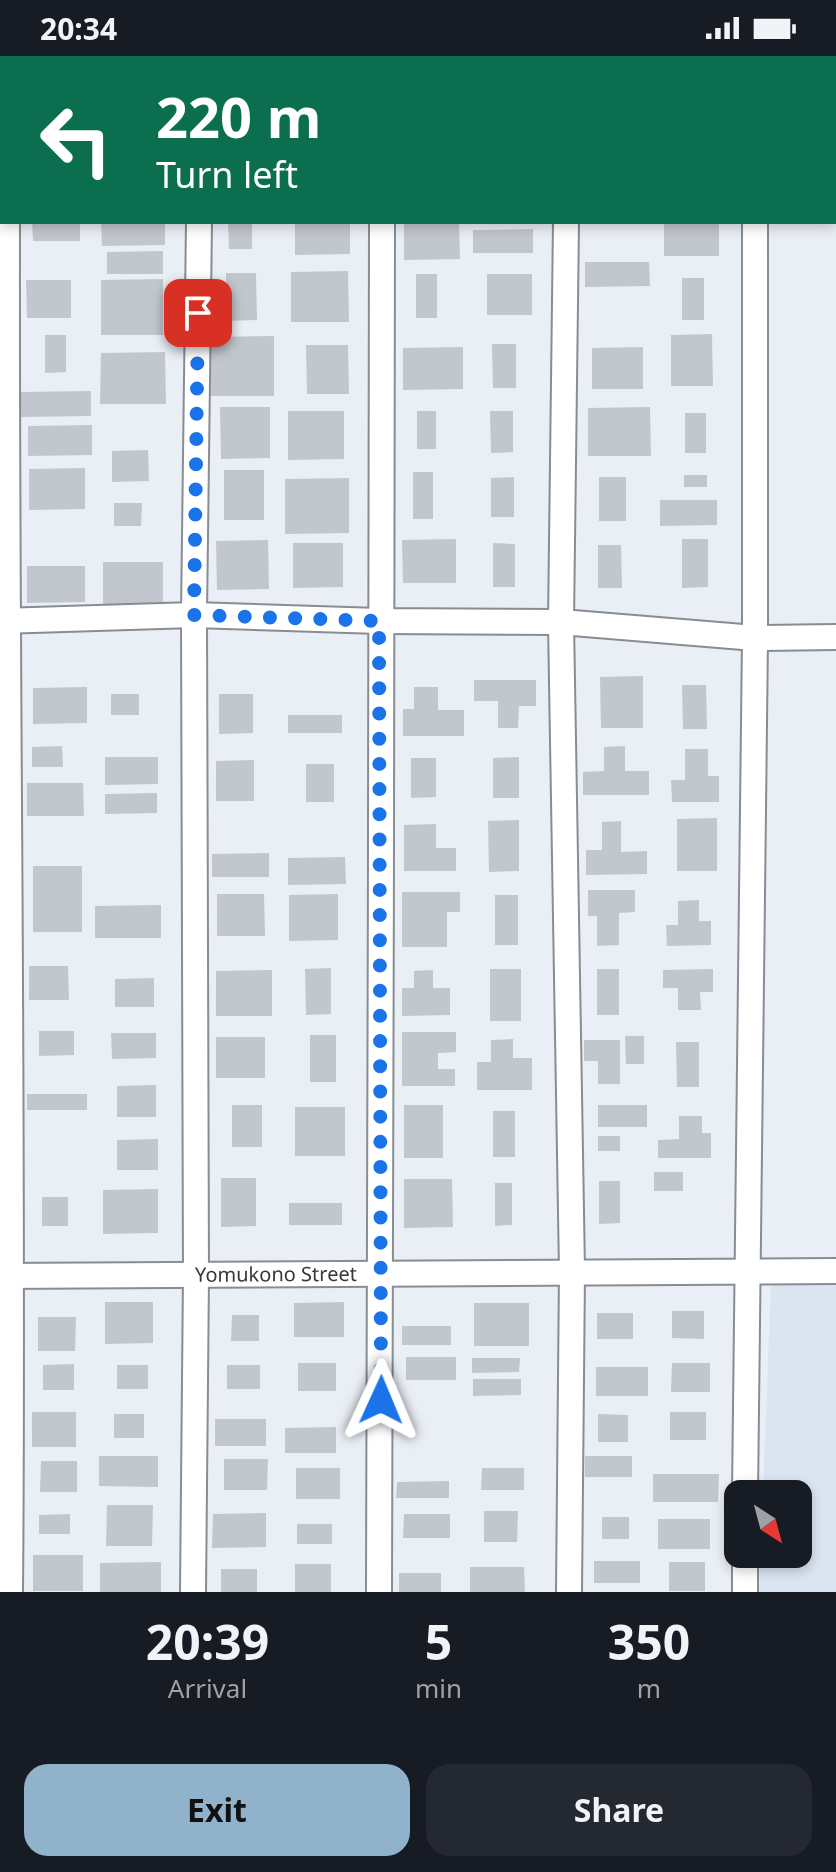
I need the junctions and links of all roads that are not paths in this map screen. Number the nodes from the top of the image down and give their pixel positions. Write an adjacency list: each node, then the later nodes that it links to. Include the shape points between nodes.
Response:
1 (7, 224): 7 (street)
2 (199, 224): 6 (street)
3 (382, 224): 8 (street)
4 (566, 224): 9 (street)
5 (755, 224): 11 (street)
6 (194, 615): 7 (street); 8 (street); 16 (street)
7 (3, 621): 17 (street)
8 (379, 621): 9 (street); 14 (street)
9 (561, 622): 11 (street); 12 (street)
10 (836, 637): 11 (street)
11 (755, 638): 15 (street)
12 (572, 1271): 14 (street, Yomukono Street); 15 (street, Yomukono Street); 23 (street)
13 (836, 1271): 15 (street, Yomukono Street)
14 (382, 1273): 16 (street, Yomukono Street); 22 (street)
15 (746, 1273): 18 (street)
16 (196, 1275): 17 (street, Yomukono Street); 21 (street)
17 (6, 1276): 20 (street)
18 (745, 1480)
19 (745, 1568): 24 (street)
20 (10, 1592)
21 (193, 1592)
22 (379, 1592)
23 (569, 1592)
24 (745, 1592)

